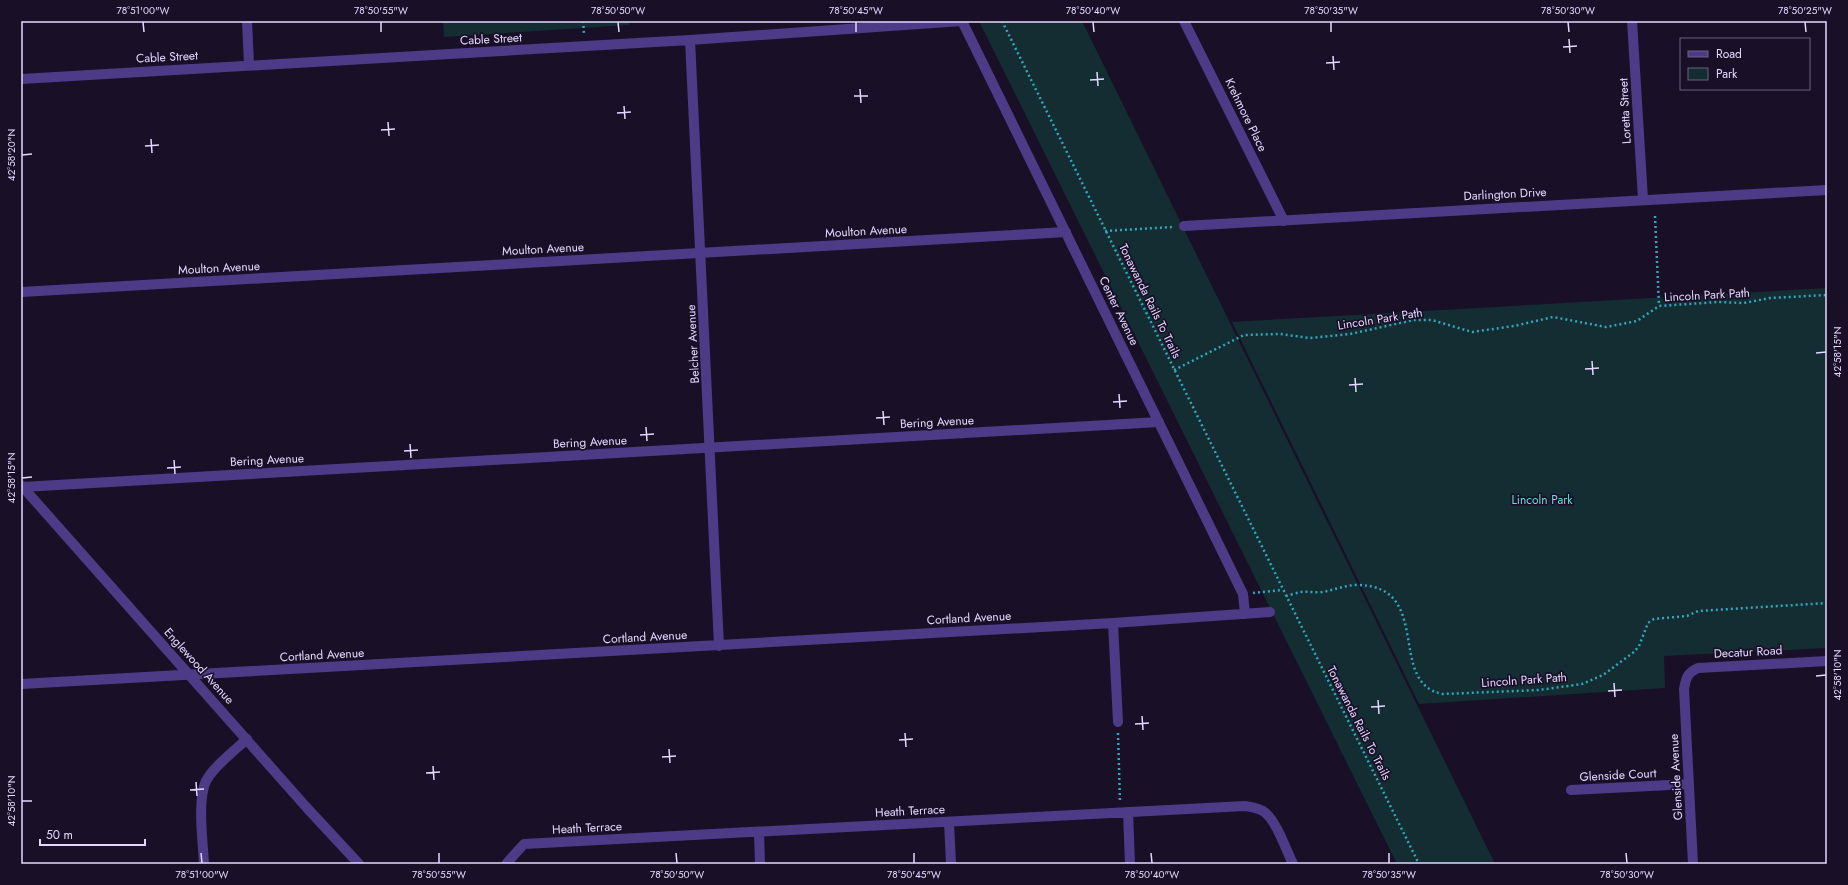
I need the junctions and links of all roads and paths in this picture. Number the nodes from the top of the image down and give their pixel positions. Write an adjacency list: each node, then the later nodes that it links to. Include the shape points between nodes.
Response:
1 (247, 21): 9 (street)
2 (583, 21): 7 (path)
3 (962, 21): 8 (street, Cable Street); 17 (street, Center Avenue)
4 (1002, 21): 16 (path, Tonawanda Rails To Trails)
5 (1184, 21): 14 (street, Krehmore Place)
6 (1632, 21): 12 (street, Loretta Street)
7 (584, 35)
8 (690, 40): 9 (street, Cable Street); 18 (street, Belcher Avenue)
9 (249, 66): 10 (street, Cable Street)
10 (21, 79)
11 (1827, 190): 12 (street, Darlington Drive)
12 (1643, 199): 14 (street, Darlington Drive)
13 (1655, 216): 21 (path)
14 (1284, 221): 15 (street, Darlington Drive)
15 (1184, 226): 16 (path)
16 (1105, 231): 22 (path, Tonawanda Rails To Trails)
17 (1066, 232): 18 (street, Moulton Avenue); 23 (street, Center Avenue)
18 (702, 254): 19 (street, Moulton Avenue); 24 (street, Belcher Avenue)
19 (21, 292)
20 (1827, 295): 21 (path, Lincoln Park Path, via 1770,298 1744,303)
21 (1660, 306): 22 (path, Lincoln Park Path, via 1637,321 1606,327 1553,317 1472,332 1432,320 1414,320 1350,334 1310,338 1280,334 1244,335)
22 (1174, 370): 26 (path, Tonawanda Rails To Trails)
23 (1159, 422): 24 (street, Bering Avenue); 31 (street, Center Avenue, via 1244,594)
24 (711, 449): 25 (street, Bering Avenue); 33 (street, Belcher Avenue)
25 (22, 486): 35 (street, Englewood Avenue)
26 (1282, 590): 27 (path); 28 (path, Tonawanda Rails To Trails)
27 (1252, 594)
28 (1286, 596): 29 (path, Lincoln Park Path, via 1358,585 1371,586 1387,593 1398,605 1405,620 1416,672 1429,689 1443,694 1539,690 1582,684 1603,675 1634,652 1648,623 1654,619 1680,618 1698,611); 52 (path, Tonawanda Rails To Trails)
29 (1827, 603)
30 (1270, 612): 31 (street, Cortland Avenue)
31 (1245, 614): 32 (street, Cortland Avenue)
32 (1114, 623): 33 (street, Cortland Avenue); 38 (street)
33 (719, 646): 35 (street, Cortland Avenue)
34 (1827, 661): 37 (street, Decatur Road, via 1698,668 1689,672)
35 (189, 675): 36 (street, Cortland Avenue); 39 (street, Englewood Avenue)
36 (21, 684)
37 (1684, 689): 40 (street, Glenside Avenue)
38 (1118, 722): 42 (path)
39 (247, 739): 45 (street, via 206,781 202,793); 46 (street, Englewood Avenue)
40 (1690, 784): 41 (street, Glenside Court); 53 (street, Glenside Avenue)
41 (1571, 790)
42 (1124, 812): 43 (street, Heath Terrace); 50 (street); 51 (street, Heath Terrace, via 1255,807 1271,819)
43 (949, 822): 44 (street, Heath Terrace); 49 (street)
44 (759, 832): 47 (street, Heath Terrace, via 524,844); 48 (street)
45 (204, 864)
46 (359, 864)
47 (506, 864)
48 (760, 864)
49 (951, 864)
50 (1130, 864)
51 (1293, 864)
52 (1419, 864)
53 (1693, 864)

